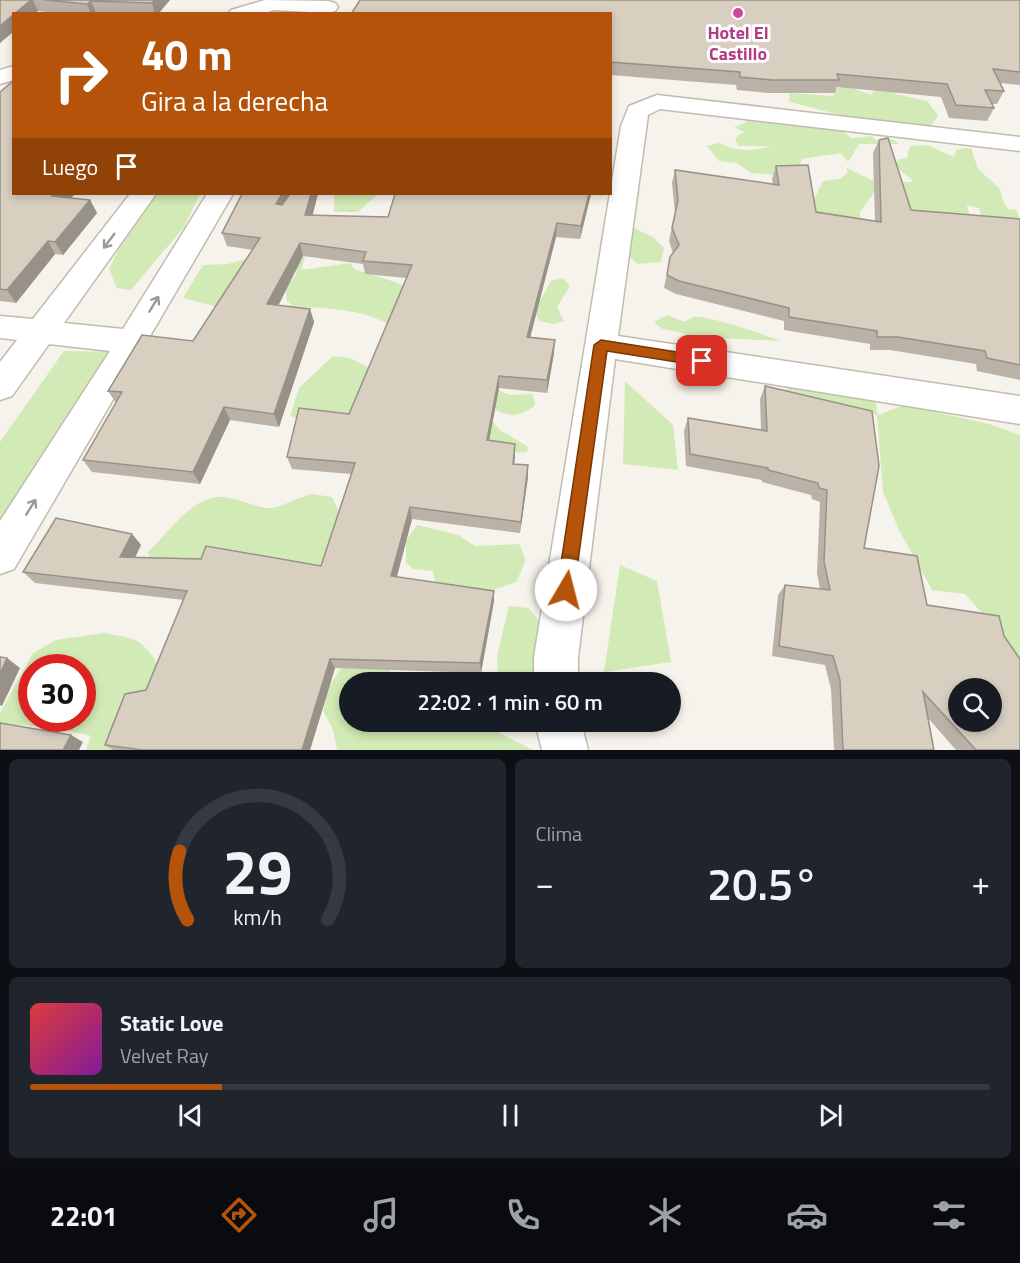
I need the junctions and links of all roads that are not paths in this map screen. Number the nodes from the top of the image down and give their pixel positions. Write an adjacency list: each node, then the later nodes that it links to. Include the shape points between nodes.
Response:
1 (272, 6): 2 (street); 3 (street)
2 (329, 7)
3 (246, 12)
4 (1020, 144): 5 (street, via 657,102 637,111)
5 (618, 181): 11 (street)
6 (142, 195): 9 (street, one-way to 9)
7 (219, 195): 10 (street, one-way to 7)
8 (0, 327): 9 (street)
9 (41, 332): 10 (street); 12 (street)
10 (132, 342): 14 (street, one-way to 10)
11 (601, 345): 13 (street); 15 (street)
12 (0, 387)
13 (1020, 410)
14 (0, 556)
15 (556, 672)
16 (560, 732): 17 (street)
17 (565, 750)

